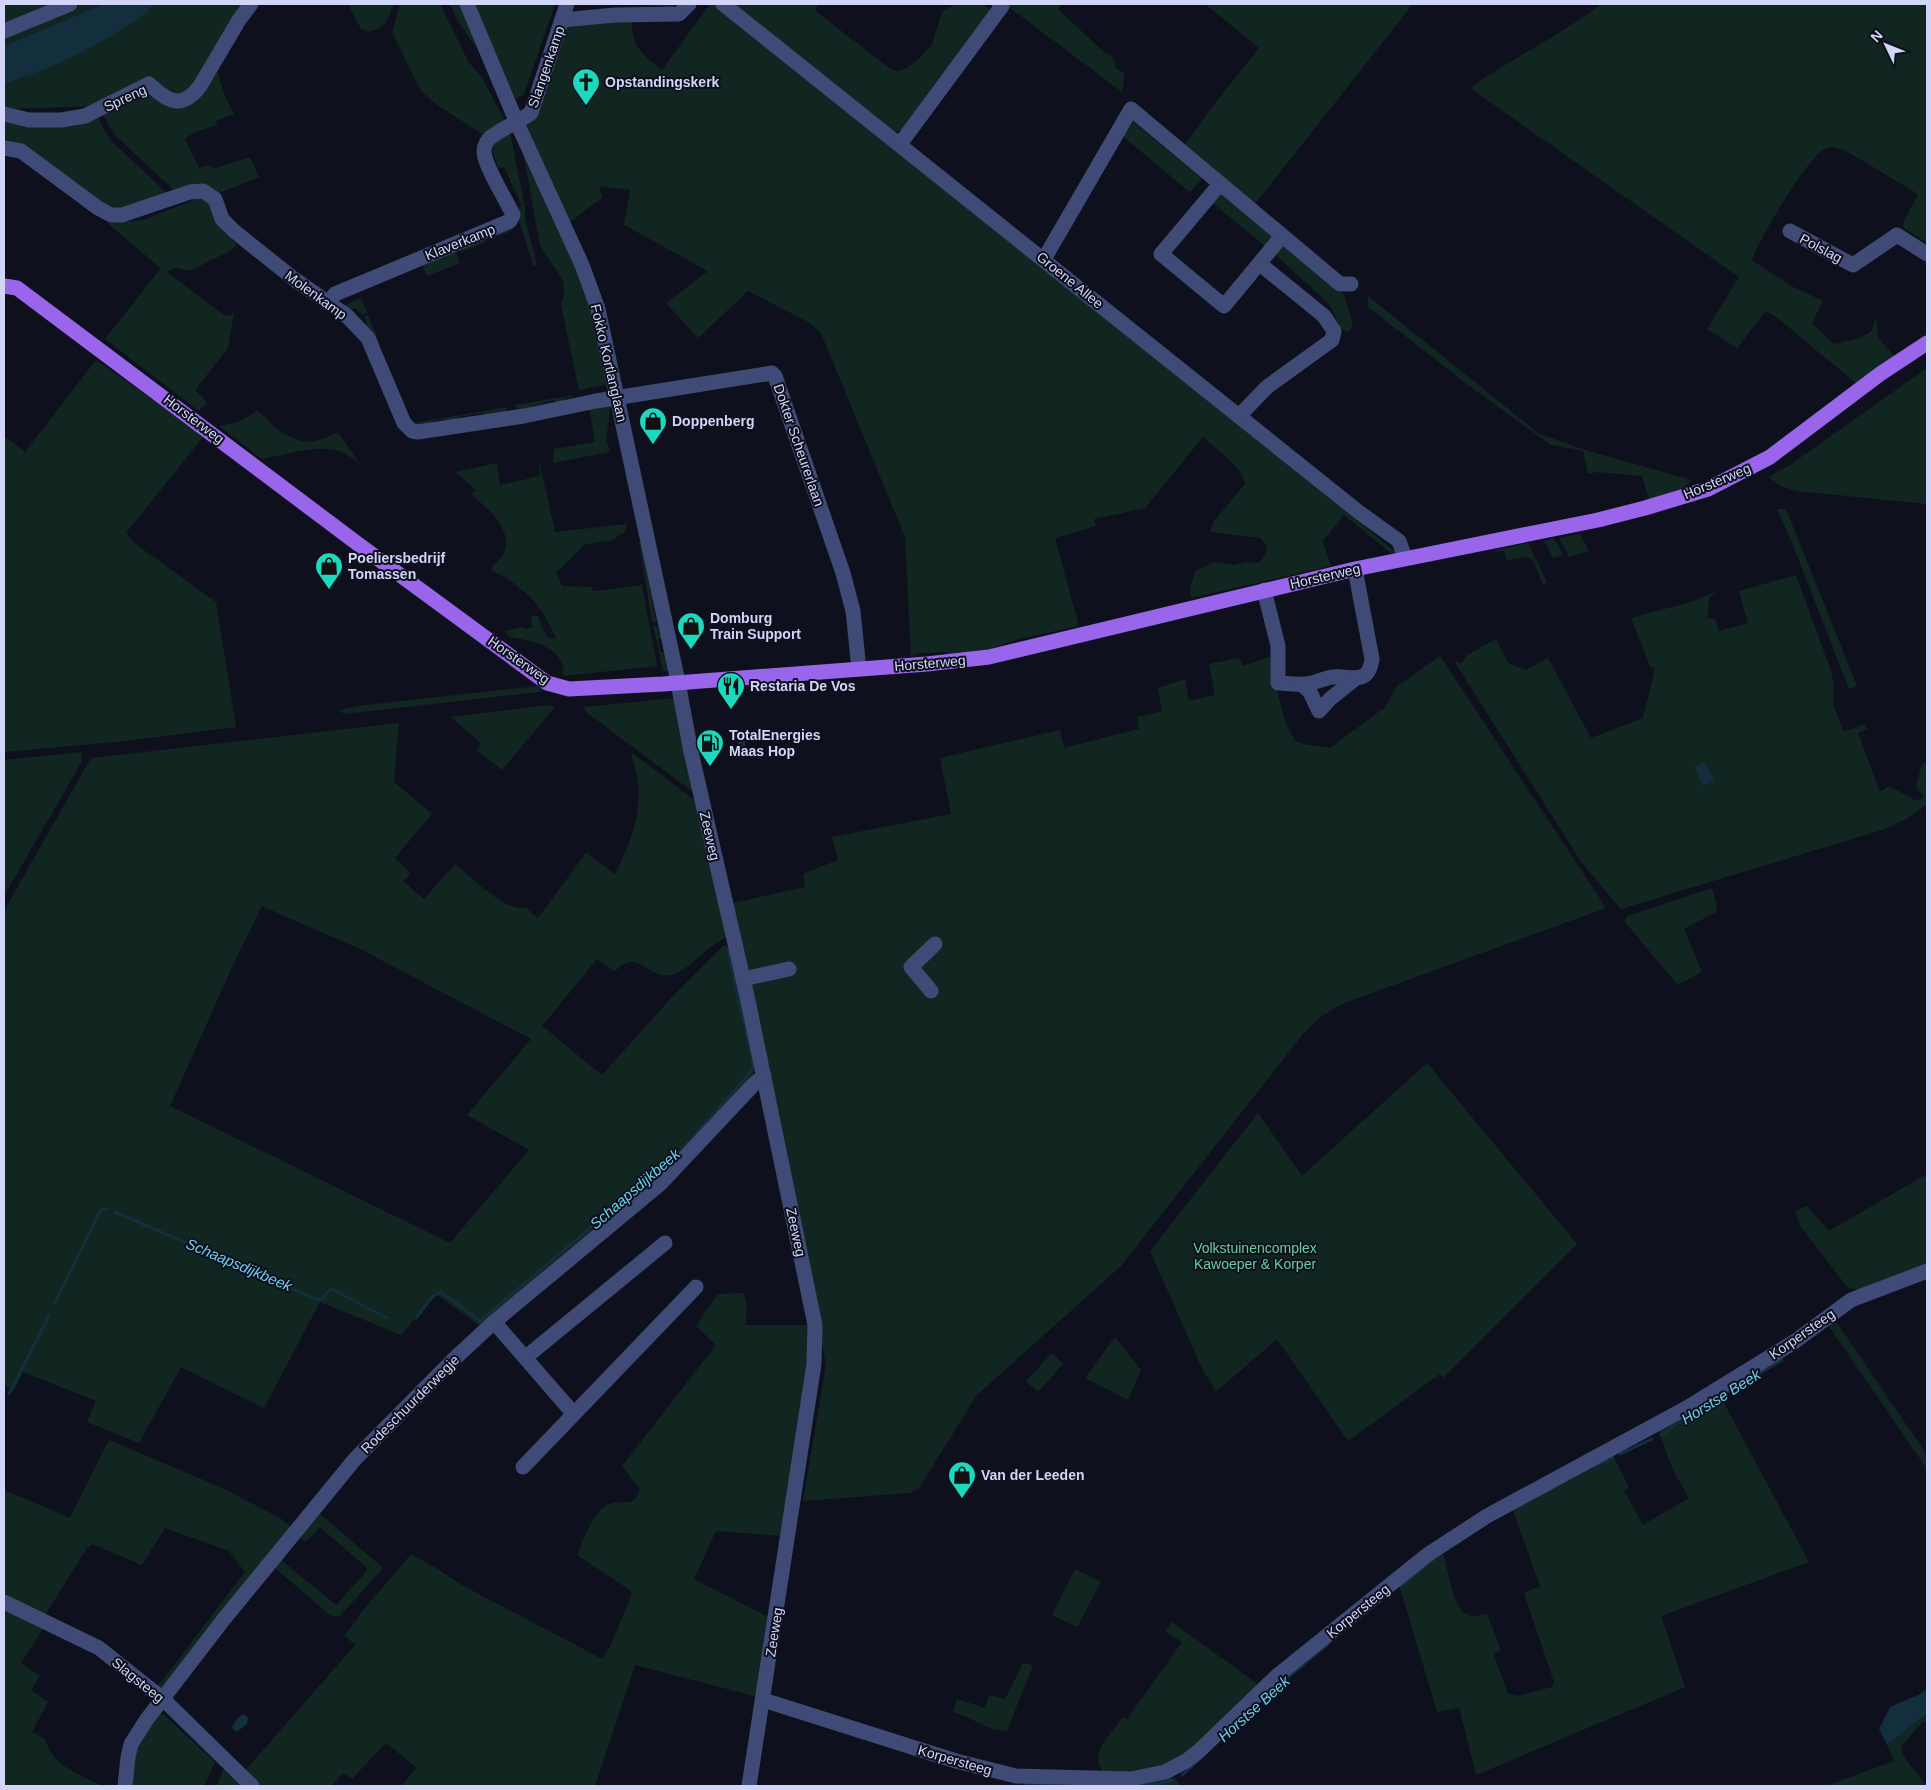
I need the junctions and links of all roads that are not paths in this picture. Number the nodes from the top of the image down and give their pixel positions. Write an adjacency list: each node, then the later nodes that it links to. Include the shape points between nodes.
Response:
1 (70, 4): 9 (street)
2 (251, 4): 10 (street, Spreng, via 234,26 200,86 182,101 168,100 149,84 85,116 30,120)
3 (467, 4): 11 (street, Fokko Kortlanglaan)
4 (567, 4): 8 (street, Slangenkamp)
5 (689, 4): 8 (street, via 679,14)
6 (723, 4): 12 (street, Groene Allee)
7 (999, 4): 12 (street, via 1002,6)
8 (562, 20): 11 (street, Slangenkamp, via 531,113)
9 (4, 31)
10 (4, 114)
11 (517, 123): 22 (street, Klaverkamp, via 492,136 484,147 488,164 512,215 510,221 335,294); 24 (street, Fokko Kortlanglaan, via 582,264 598,309)
12 (900, 144): 18 (street, Groene Allee)
13 (4, 148): 22 (street, Molenkamp, via 21,151 98,208 111,214 122,215 190,192 204,191 215,199 222,219 234,231)
14 (1220, 184): 16 (street); 18 (street, via 1131,109); 19 (street, via 1161,254 1224,306)
15 (1790, 231): 17 (street, Polslag, via 1853,265 1896,235)
16 (1282, 236): 19 (street); 21 (street, via 1340,284)
17 (1927, 254)
18 (1044, 259): 25 (street, Groene Allee)
19 (1260, 264): 25 (street, via 1324,316 1334,336 1260,393)
20 (5, 284): 31 (main road, Horsterweg, via 18,288 547,682 570,689)
21 (1351, 284)
22 (328, 303): 24 (street, Molenkamp, via 347,316 368,338 404,423 412,431 524,416)
23 (1927, 343): 26 (main road, Horsterweg, via 1880,374 1770,457 1708,489 1598,520)
24 (618, 398): 29 (street, Dokter Scheurerlaan, via 772,372 844,573 853,611); 31 (street, Fokko Kortlanglaan)
25 (1239, 416): 26 (street, Groene Allee, via 1399,541)
26 (1406, 558): 27 (main road, Horsterweg)
27 (1355, 569): 28 (main road, Horsterweg); 30 (street, via 1372,659 1367,672)
28 (1264, 590): 29 (main road, Horsterweg, via 989,657); 32 (street, via 1278,646 1278,683)
29 (859, 669): 31 (main road, Horsterweg)
30 (1355, 680): 32 (street, via 1334,677); 32 (street, via 1319,711 1310,692)
31 (678, 683): 35 (street, Zeeweg)
32 (1301, 684)
33 (935, 944): 36 (street, via 911,967)
34 (789, 969): 35 (street)
35 (743, 978): 37 (street, Zeeweg)
36 (931, 991)
37 (764, 1076): 41 (street, Rodeschuurderwegje, via 660,1184); 47 (street, Zeeweg, via 815,1325 814,1364)
38 (665, 1243): 42 (street)
39 (1927, 1271): 47 (street, Korpersteeg, via 1851,1300 1794,1342 1690,1406 1487,1516 1427,1555 1278,1675 1199,1751 1166,1772 1131,1779 1016,1776 956,1761)
40 (696, 1287): 43 (street)
41 (494, 1322): 42 (street); 46 (street, Rodeschuurderwegje, via 355,1459)
42 (526, 1357): 43 (street)
43 (573, 1413): 44 (street)
44 (523, 1467)
45 (4, 1602): 46 (street, Slagsteeg, via 99,1648)
46 (163, 1699): 48 (street, Rodeschuurderwegje, via 131,1744); 49 (street, Slagsteeg)
47 (763, 1700): 50 (street, Zeeweg)
48 (126, 1786)
49 (252, 1786)
50 (750, 1786)

